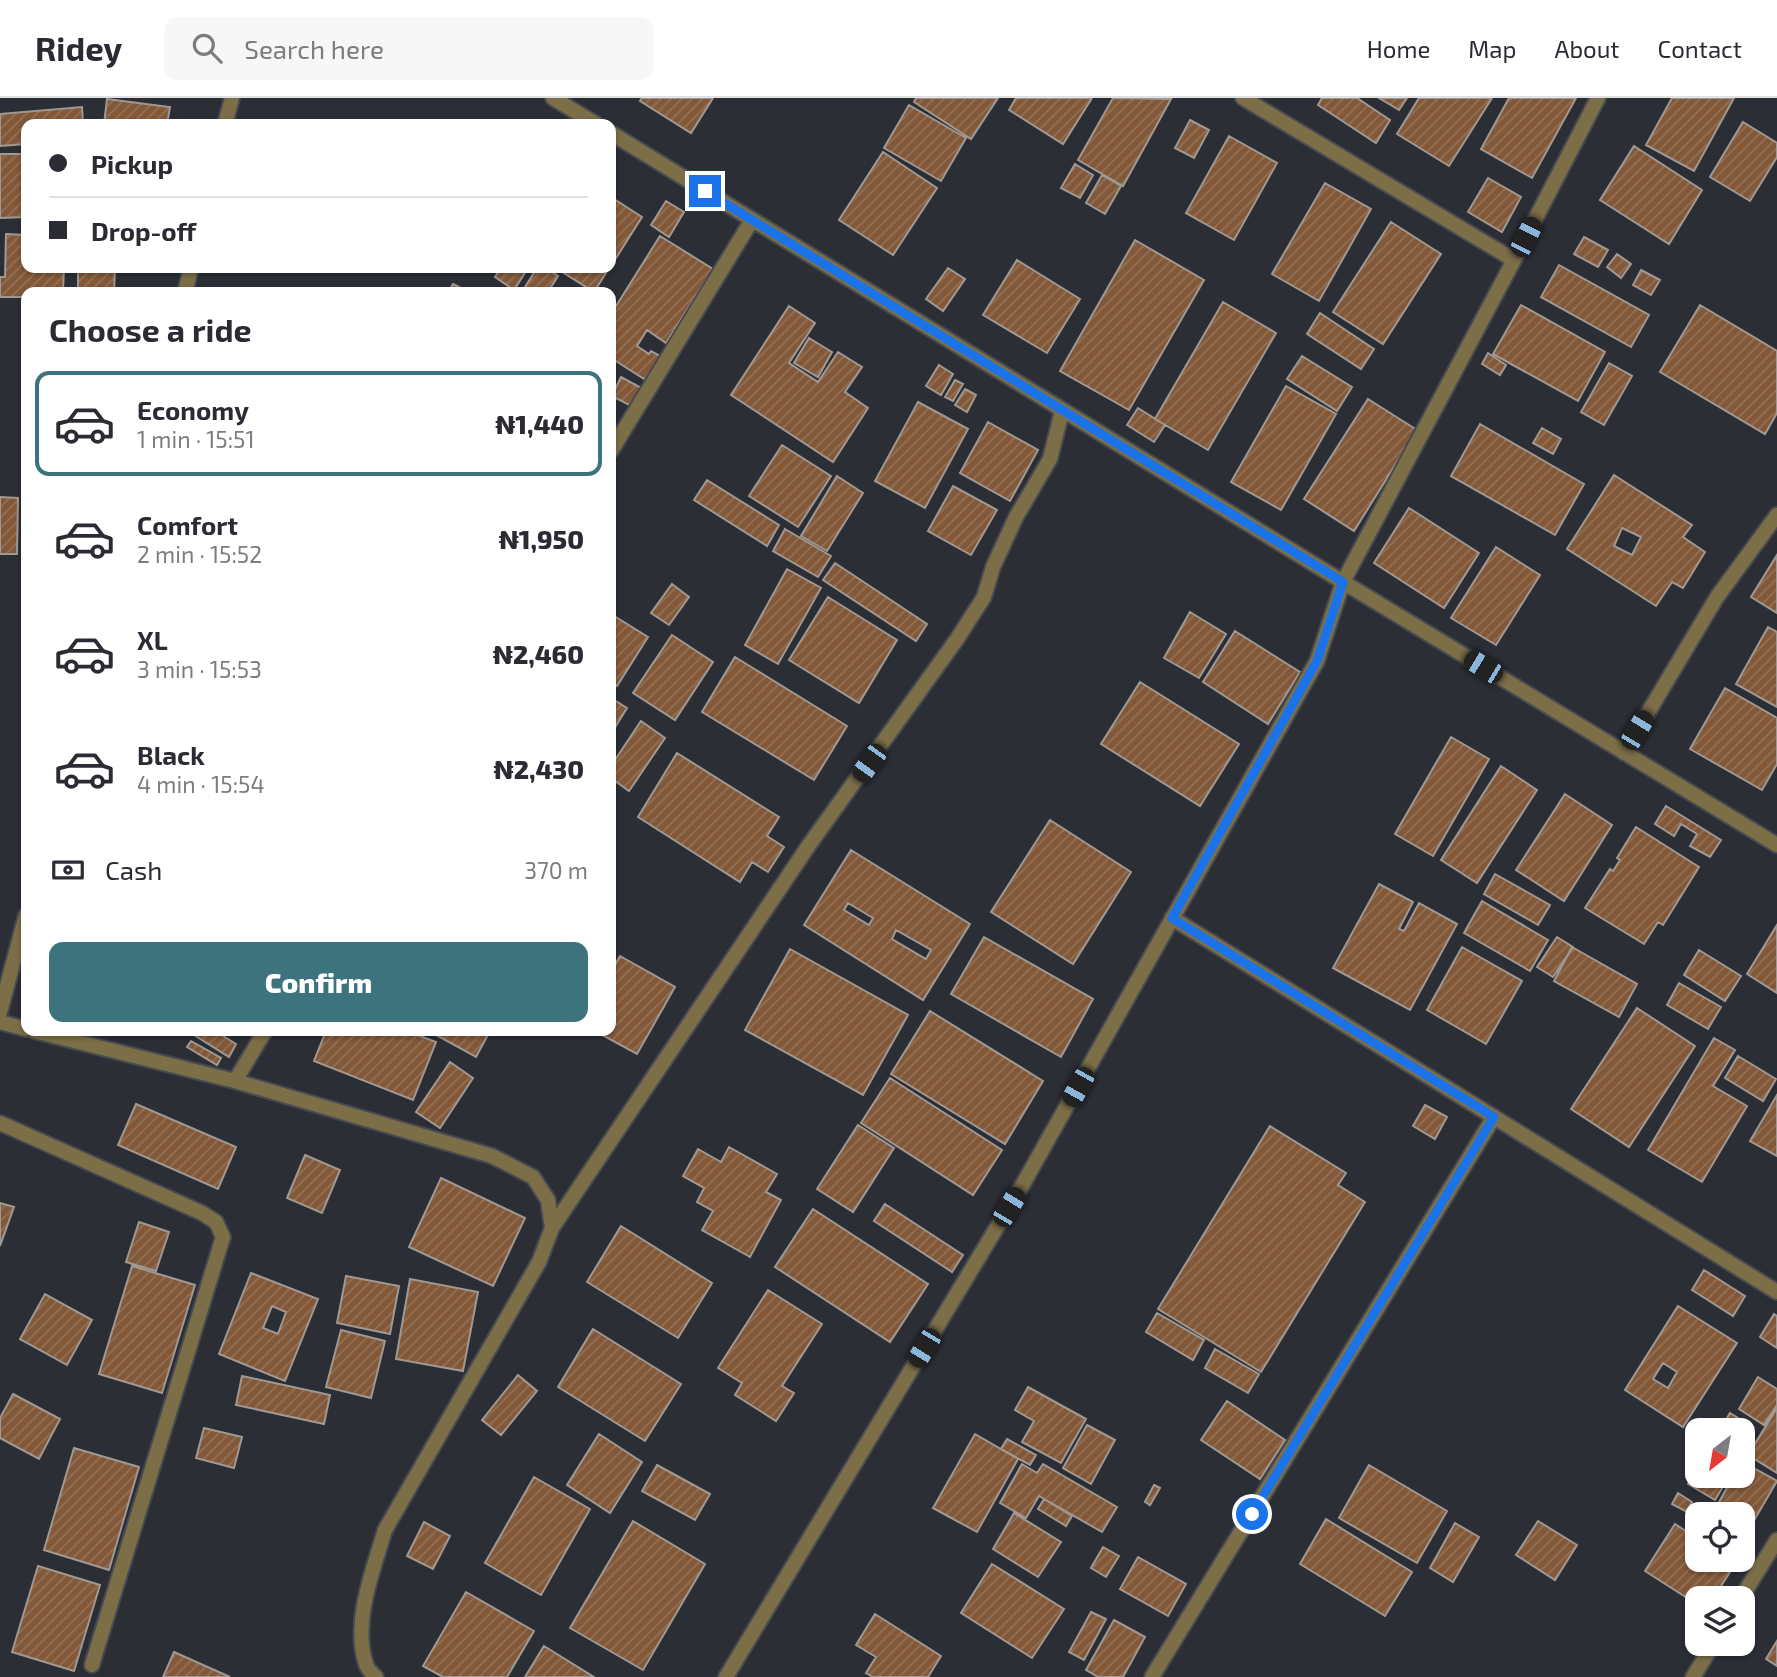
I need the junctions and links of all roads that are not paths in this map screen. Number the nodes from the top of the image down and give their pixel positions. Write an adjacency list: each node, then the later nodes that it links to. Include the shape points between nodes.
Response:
1 (232, 98): 5 (street)
2 (553, 98): 6 (street)
3 (1242, 98): 9 (street)
4 (1598, 98): 9 (street)
5 (226, 119)
6 (588, 119)
7 (616, 136): 8 (street)
8 (752, 220): 10 (street); 11 (street)
9 (1514, 260): 13 (street)
10 (1062, 411): 13 (street); 26 (street, via 1050,459 1016,517 984,597 809,845)
11 (616, 443)
12 (1777, 515): 14 (street, via 1717,597)
13 (1343, 582): 14 (street); 16 (street, via 1317,661)
14 (1624, 753): 15 (street)
15 (1777, 845)
16 (1172, 918): 24 (street); 33 (street, via 1023,1184)
17 (21, 934): 18 (street)
18 (0, 1012)
19 (0, 1022): 20 (street)
20 (21, 1028)
21 (54, 1036): 23 (street)
22 (262, 1036): 23 (street)
23 (236, 1081): 26 (street, via 492,1156 533,1177 548,1200)
24 (1494, 1117): 27 (street); 34 (street)
25 (0, 1123): 31 (street, via 202,1213 216,1222 223,1237)
26 (552, 1227): 32 (street, via 539,1262 385,1530 360,1630 366,1666)
27 (1777, 1292)
28 (1777, 1540): 29 (street)
29 (1748, 1586)
30 (1706, 1656): 35 (street)
31 (92, 1665)
32 (376, 1677)
33 (726, 1677)
34 (1152, 1677)
35 (1693, 1677)

